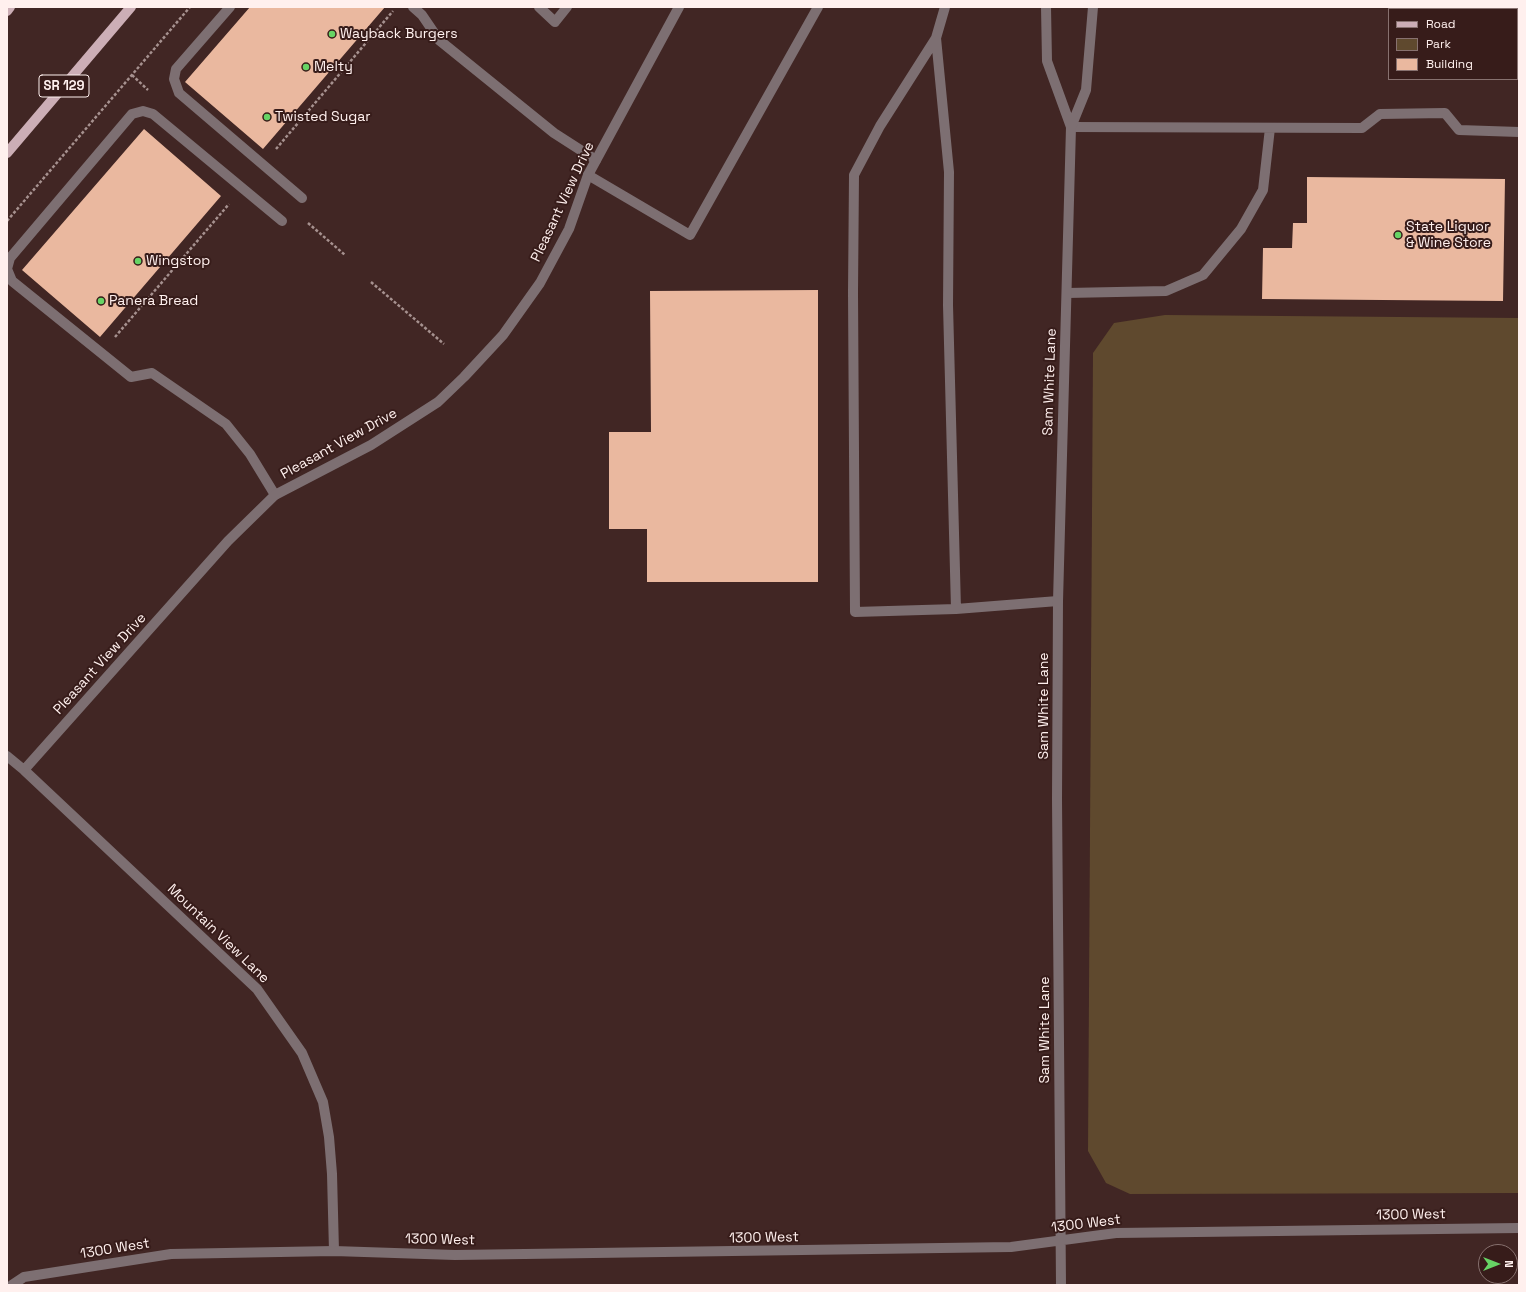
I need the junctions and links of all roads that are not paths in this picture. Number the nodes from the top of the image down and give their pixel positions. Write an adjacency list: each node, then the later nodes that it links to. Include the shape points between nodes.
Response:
1 (10, 7): 12 (main road)
2 (131, 7): 17 (main road, SR 129)
3 (230, 7): 20 (street, via 176,69 174,79 179,93)
4 (413, 7): 18 (street, via 422,15 439,40 554,133)
5 (539, 7): 6 (street, via 555,22)
6 (567, 7)
7 (679, 7): 18 (street, Pleasant View Drive)
8 (818, 7): 19 (street, via 690,235)
9 (946, 7): 13 (street)
10 (1046, 7): 14 (street, Sam White Lane, via 1047,61)
11 (1093, 7): 14 (street, Sam White Lane, via 1086,90)
12 (7, 11)
13 (936, 38): 25 (street, via 949,172 948,305); 25 (street, via 880,126 854,175 856,612)
14 (1071, 127): 15 (street); 22 (street, Sam White Lane)
15 (1270, 128): 16 (street, via 1362,128 1380,114 1445,112 1459,130); 22 (street, via 1263,190 1241,229 1203,275 1166,291)
16 (1519, 132)
17 (7, 153)
18 (596, 160): 19 (street, Pleasant View Drive)
19 (588, 175): 23 (street, Pleasant View Drive, via 569,229 540,284 503,334 464,377 438,402 371,445)
20 (302, 198)
21 (282, 221): 23 (street, via 153,114 143,111 132,114 10,258 7,269 12,281 131,377 152,373 226,424 250,454)
22 (1067, 293): 24 (street, Sam White Lane)
23 (275, 495): 27 (street, Pleasant View Drive, via 228,541)
24 (1058, 600): 25 (street); 29 (street, Sam White Lane)
25 (956, 609)
26 (7, 756): 27 (street, Mountain View Lane)
27 (24, 770): 30 (street, Mountain View Lane, via 257,989 302,1053 323,1102 328,1130)
28 (1519, 1228): 29 (street, 1300 West, via 1116,1233)
29 (1061, 1241): 30 (street, 1300 West, via 1011,1247 789,1252 455,1255); 33 (street, Sam White Lane)
30 (334, 1251): 31 (street, 1300 West, via 171,1254)
31 (24, 1281): 32 (street, 1300 West)
32 (12, 1285)
33 (1061, 1285)

